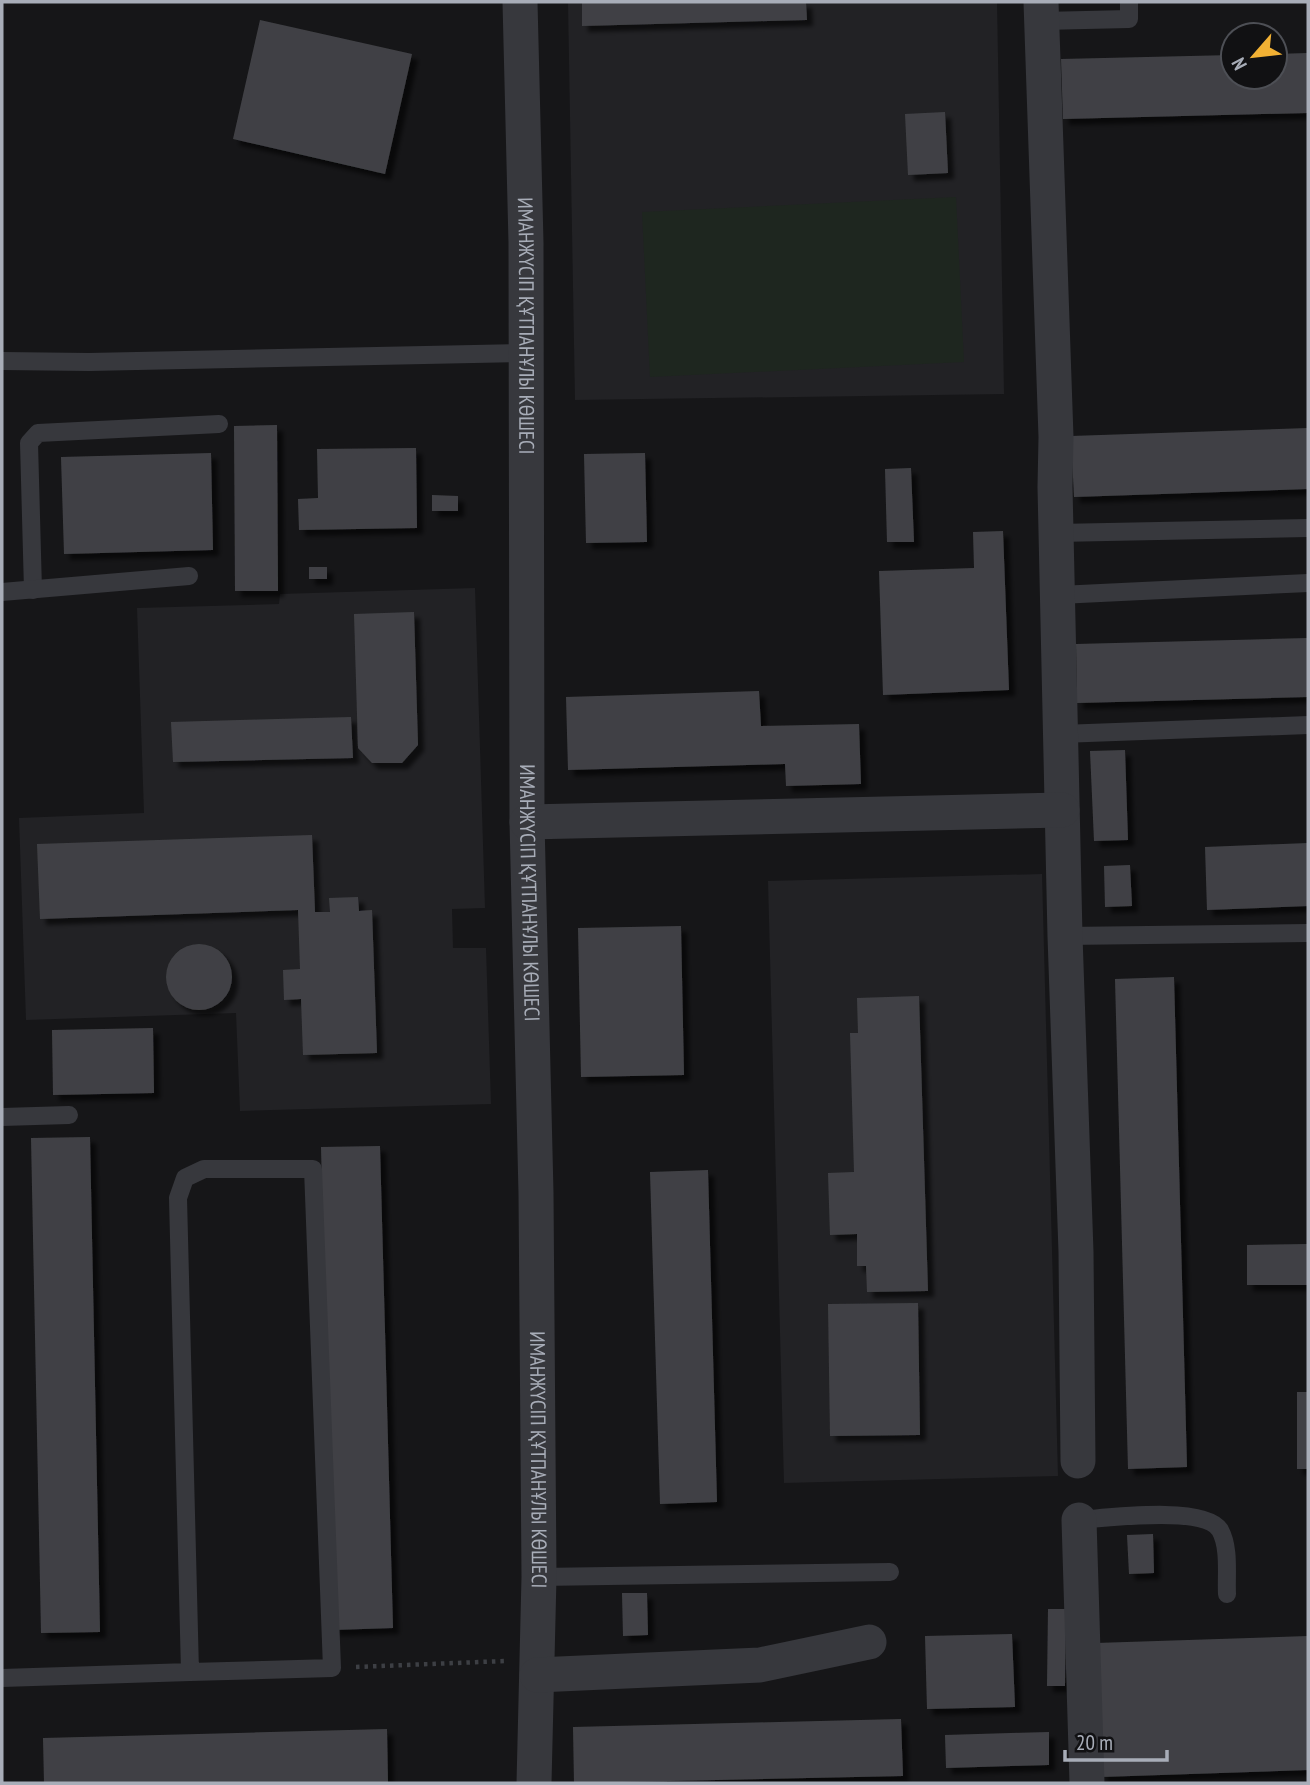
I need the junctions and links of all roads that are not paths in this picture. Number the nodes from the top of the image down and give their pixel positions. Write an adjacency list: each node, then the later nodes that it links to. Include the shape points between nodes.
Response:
1 (520, 2): 4 (street, ИМАНЖҮСІП ҚҰТПАНҰЛЫ КӨШЕСІ)
2 (1129, 2): 3 (lane, via 1129,19)
3 (1041, 11): 8 (street)
4 (526, 353): 5 (lane); 17 (street, ИМАНЖҮСІП ҚҰТПАНҰЛЫ КӨШЕСІ)
5 (2, 361)
6 (219, 424): 11 (lane, via 38,433 29,443)
7 (1308, 528): 8 (lane)
8 (1057, 533): 13 (street)
9 (189, 576): 11 (lane)
10 (1308, 583): 13 (lane)
11 (33, 590): 12 (lane)
12 (2, 592)
13 (1059, 595): 15 (street)
14 (1308, 725): 15 (lane)
15 (1061, 734): 16 (street)
16 (1062, 810): 17 (street); 19 (street)
17 (527, 822): 25 (street, ИМАНЖҮСІП ҚҰТПАНҰЛЫ КӨШЕСІ)
18 (1308, 933): 19 (lane)
19 (1065, 936): 22 (street)
20 (69, 1115): 21 (lane)
21 (2, 1116)
22 (1078, 1461)
23 (1079, 1520): 26 (lane, via 1170,1514 1213,1522 1221,1531 1226,1553); 32 (street)
24 (890, 1572): 25 (lane)
25 (539, 1577): 28 (street, ИМАНЖҮСІП ҚҰТПАНҰЛЫ КӨШЕСІ)
26 (1227, 1594)
27 (869, 1642): 28 (street, via 760,1665)
28 (522, 1668): 31 (street, ИМАНЖҮСІП ҚҰТПАНҰЛЫ КӨШЕСІ)
29 (190, 1672): 29 (lane, via 178,1198 185,1178 204,1169 313,1169 332,1668); 30 (lane)
30 (2, 1678)
31 (534, 1783)
32 (1087, 1783)

